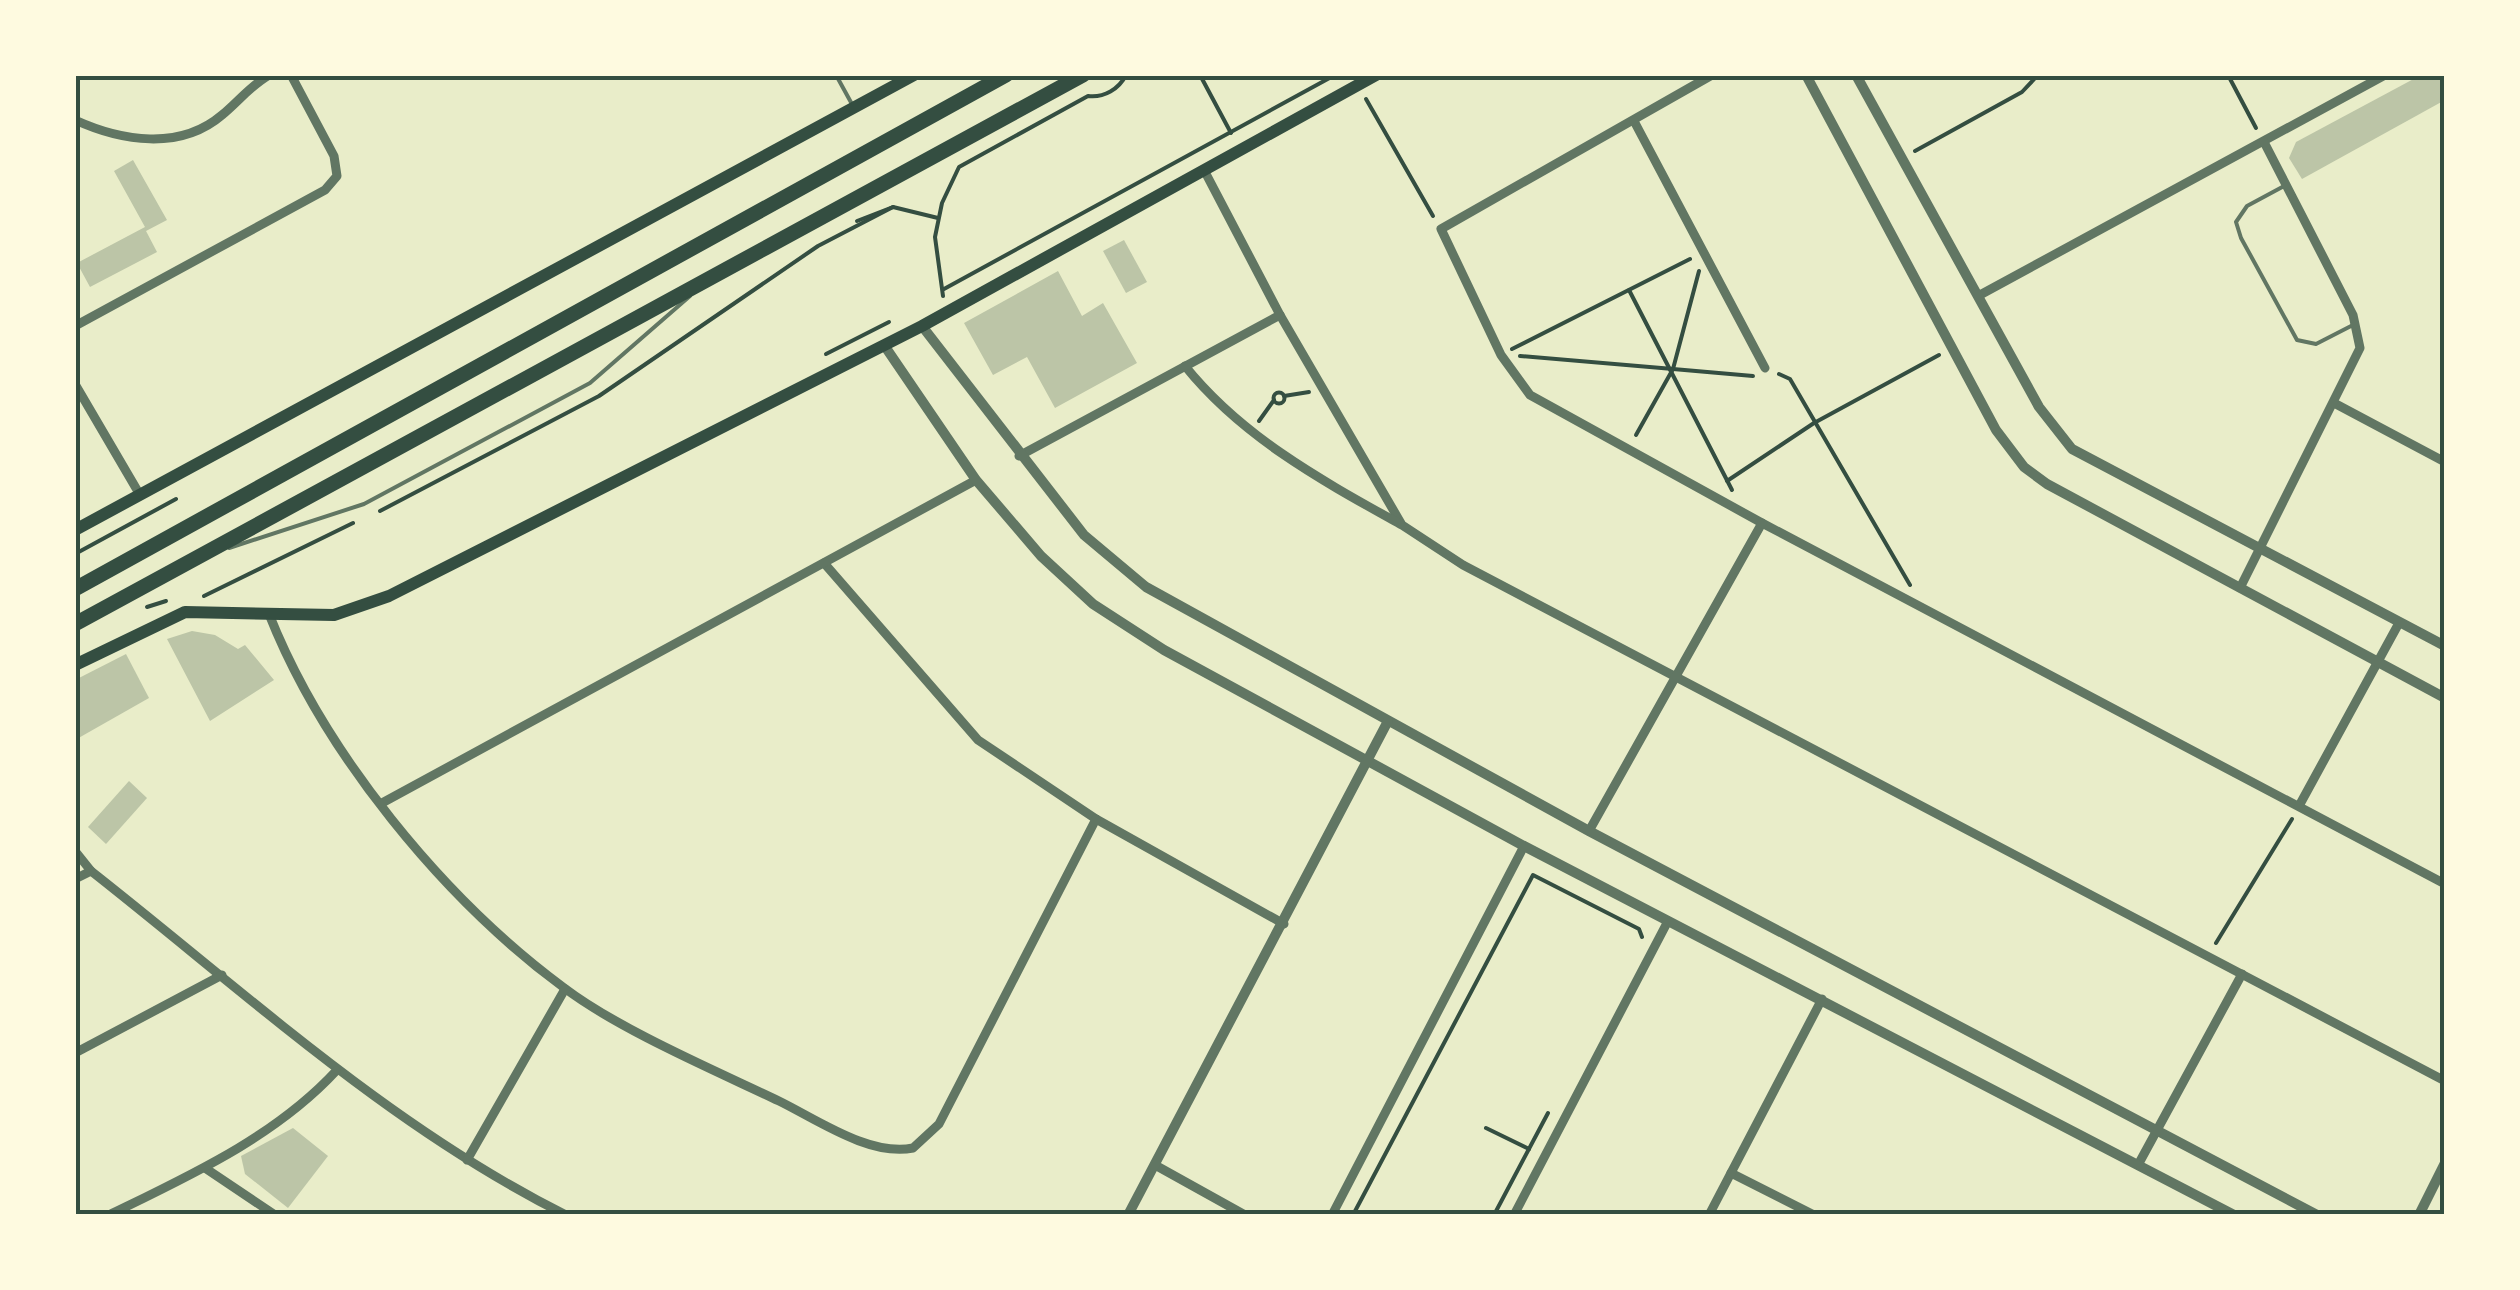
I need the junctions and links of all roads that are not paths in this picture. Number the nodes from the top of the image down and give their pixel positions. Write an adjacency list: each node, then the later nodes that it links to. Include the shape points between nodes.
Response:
1 (270, 75): 13 (street, via 206,128 184,136 132,138)
2 (291, 75): 22 (street, via 334,156 337,176 326,190)
3 (836, 75): 12 (lane)
4 (914, 75): 12 (main road)
5 (1006, 75): 40 (highway)
6 (1082, 75): 18 (highway)
7 (1376, 75): 16 (main road)
8 (1712, 75): 14 (street)
9 (1806, 75): 39 (street, via 1996,430 2024,467)
10 (1856, 75): 19 (street)
11 (2386, 75): 15 (street)
12 (854, 108): 32 (main road)
13 (75, 120)
14 (1634, 121): 26 (street); 33 (street, via 1441,229 1501,355 1530,395)
15 (2264, 142): 17 (street); 19 (street)
16 (1204, 170): 20 (street); 23 (main road)
17 (2286, 186): 21 (street); 21 (lane, via 2241,210 2241,238 2297,340 2316,344)
18 (708, 281): 37 (highway); 37 (lane, via 590,383 364,504)
19 (1978, 296): 36 (street, via 2040,408 2072,449)
20 (1280, 314): 25 (street); 34 (street)
21 (2356, 323): 28 (street, via 2358,354)
22 (75, 326)
23 (922, 326): 24 (main road); 29 (street)
24 (884, 345): 31 (street); 41 (main road, via 390,596 334,615)
25 (1185, 366): 29 (street); 34 (street, via 1206,392 1297,467)
26 (1765, 368)
27 (75, 384): 32 (street)
28 (2334, 403): 30 (street); 36 (street)
29 (1019, 456): 49 (street, via 1084,535 1146,587)
30 (2445, 462)
31 (976, 480): 38 (street); 50 (street, via 1092,604 1236,692)
32 (140, 495): 35 (main road)
33 (1762, 523): 47 (street); 52 (street)
34 (1402, 525): 47 (street, via 1463,565)
35 (75, 530)
36 (2259, 550): 39 (street); 42 (street)
37 (196, 558): 43 (highway)
38 (824, 563): 51 (street); 53 (street, via 978,740)
39 (2240, 588): 45 (street)
40 (75, 589)
41 (269, 614): 46 (main road, via 185,612); 51 (street, via 291,670)
42 (2398, 623): 44 (street); 45 (street)
43 (75, 624)
44 (2445, 646)
45 (2378, 662): 48 (street); 52 (street)
46 (75, 665)
47 (1676, 673): 54 (street); 62 (street)
48 (2445, 698)
49 (1388, 721): 50 (street); 54 (street)
50 (1371, 759): 55 (street); 61 (street)
51 (382, 804): 64 (street, via 460,901)
52 (2299, 806): 59 (street)
53 (1096, 819): 61 (street); 64 (street, via 957,1093 939,1124 913,1148 878,1147 851,1136)
54 (1590, 831): 69 (street)
55 (1524, 846): 60 (street); 81 (street)
56 (75, 851): 57 (street)
57 (92, 871): 58 (street); 63 (street)
58 (75, 879)
59 (2445, 884)
60 (1668, 921): 65 (street); 82 (street)
61 (1284, 924): 72 (street)
62 (2242, 974): 68 (street); 69 (street)
63 (222, 975): 66 (street); 67 (street)
64 (565, 989): 70 (street)
65 (1822, 999): 73 (street); 75 (street)
66 (75, 1053)
67 (336, 1070): 70 (street); 74 (street, via 312,1097)
68 (2445, 1081)
69 (2158, 1134): 73 (street); 86 (street)
70 (467, 1160): 78 (street)
71 (2445, 1163): 87 (street)
72 (1155, 1165): 79 (street); 80 (street)
73 (2138, 1165): 85 (street)
74 (205, 1168): 76 (street); 77 (street)
75 (1731, 1173): 83 (street); 84 (street)
76 (109, 1215)
77 (275, 1215)
78 (566, 1215)
79 (1128, 1215)
80 (1245, 1215)
81 (1332, 1215)
82 (1514, 1215)
83 (1708, 1215)
84 (1814, 1215)
85 (2234, 1215)
86 (2317, 1215)
87 (2418, 1215)

